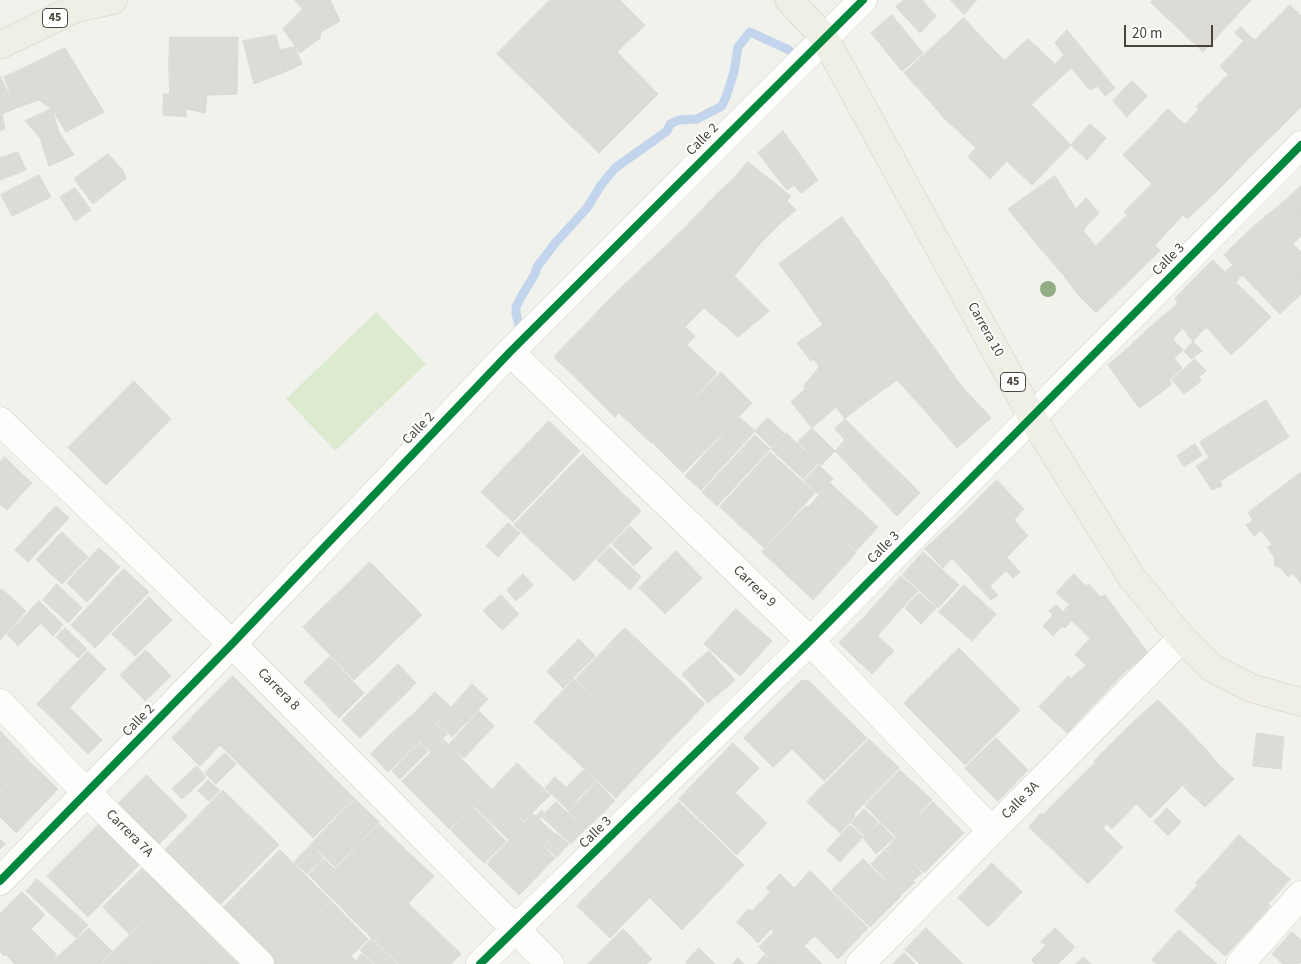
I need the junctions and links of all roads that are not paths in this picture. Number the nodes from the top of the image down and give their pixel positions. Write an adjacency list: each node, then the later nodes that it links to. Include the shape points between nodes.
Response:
1 (113, 0): 5 (main road, 45, via 77,8)
2 (789, 0): 4 (main road, Carrera 10 / 45)
3 (863, 0): 4 (street, Calle 2)
4 (824, 37): 7 (street, Calle 2); 8 (main road, Carrera 10 / 45)
5 (0, 45)
6 (1301, 145): 8 (street, Calle 3)
7 (510, 352): 11 (street, Carrera 9); 12 (street, Calle 2)
8 (1032, 417): 10 (main road, Carrera 10 / 45, via 1132,578); 11 (street, Calle 3)
9 (0, 420): 12 (street, Carrera 8)
10 (1182, 638): 13 (main road, Carrera 10 / 45, via 1212,668 1250,688); 16 (street, Calle 3A)
11 (810, 641): 16 (street, Carrera 9); 19 (street, Calle 3)
12 (232, 644): 15 (street, Calle 2); 19 (street, Carrera 8)
13 (1301, 702)
14 (0, 703): 15 (street, Carrera 7A)
15 (87, 793): 17 (street, Calle 2); 20 (street, Carrera 7A)
16 (991, 830): 23 (street, Calle 3A)
17 (0, 881)
18 (1301, 895): 24 (street)
19 (516, 929): 21 (street, Calle 3); 22 (street, Carrera 8)
20 (260, 964)
21 (480, 964)
22 (550, 964)
23 (860, 964)
24 (1240, 964)

